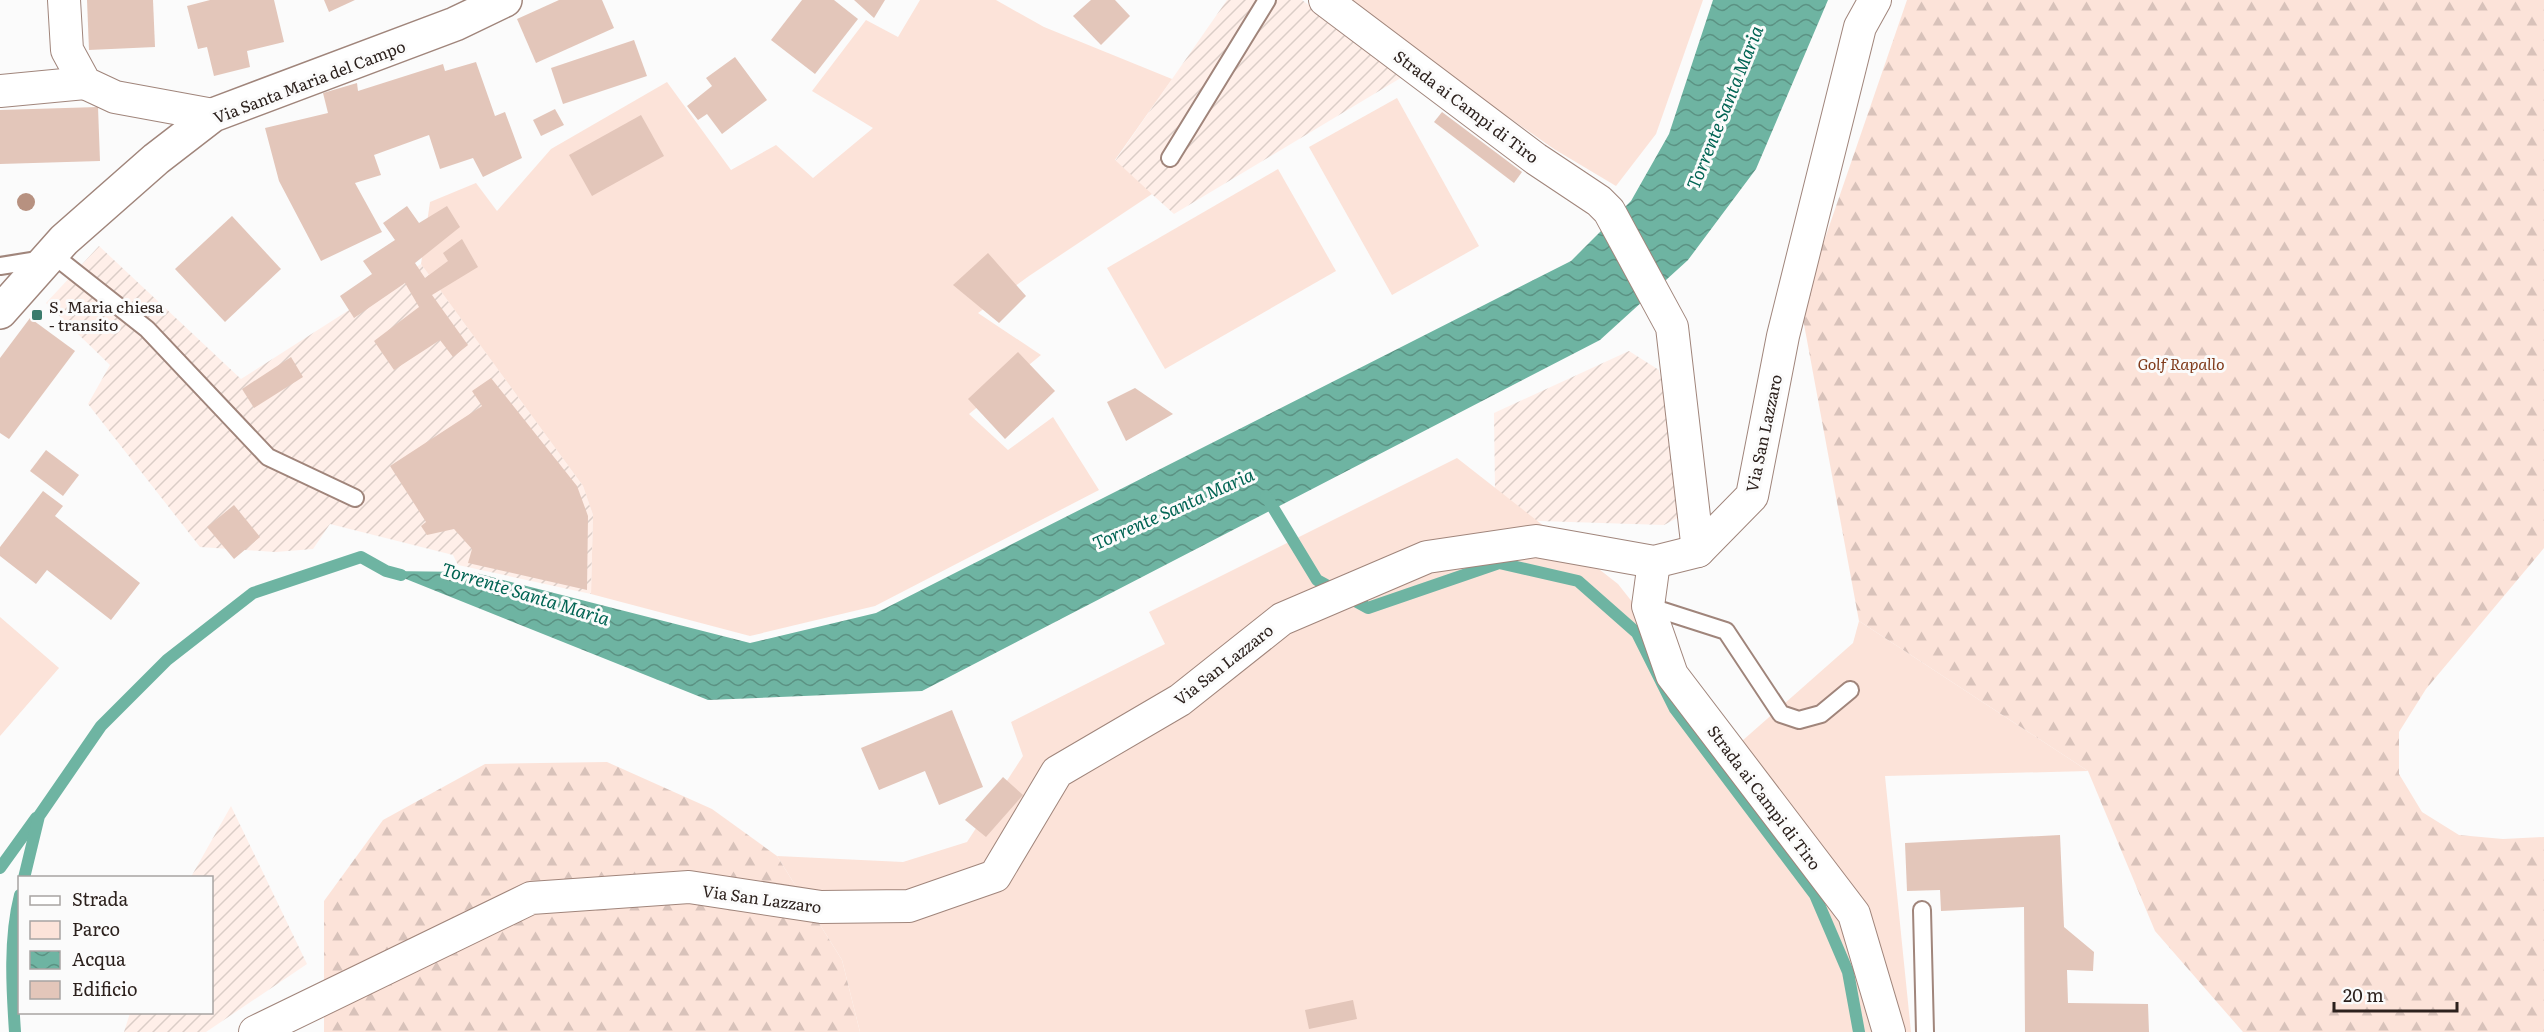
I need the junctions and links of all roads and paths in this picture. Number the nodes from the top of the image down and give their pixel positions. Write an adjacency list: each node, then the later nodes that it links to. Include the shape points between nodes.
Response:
1 (64, 0): 6 (street, via 67,50)
2 (505, 0): 8 (street, Via Santa Maria del Campo, via 454,24)
3 (1267, 0): 9 (lane)
4 (1325, 0): 14 (street, Strada ai Campi di Tiro, via 1609,211 1672,327)
5 (1875, 0): 14 (street, Via San Lazzaro, via 1860,27 1786,324 1752,496)
6 (85, 83): 7 (street); 8 (street, via 115,97)
7 (0, 91)
8 (213, 115): 10 (street, Via Santa Maria del Campo, via 156,159)
9 (1170, 158)
10 (50, 256): 11 (lane); 12 (street, Via Santa Maria del Campo); 13 (lane, via 147,329 268,457)
11 (0, 266)
12 (0, 312)
13 (354, 498)
14 (1698, 551): 15 (street, Via San Lazzaro)
15 (1654, 562): 16 (street, Strada ai Campi di Tiro); 19 (street, Via San Lazzaro, via 1536,541 1427,557 1282,619 1180,700 1057,772 995,876 909,906 821,907 689,887 531,898)
16 (1648, 606): 17 (lane, via 1726,631 1781,714 1799,720 1821,714); 20 (street, Strada ai Campi di Tiro, via 1672,675 1854,914)
17 (1850, 690)
18 (1922, 910): 21 (lane)
19 (255, 1032)
20 (1889, 1032)
21 (1925, 1032)

